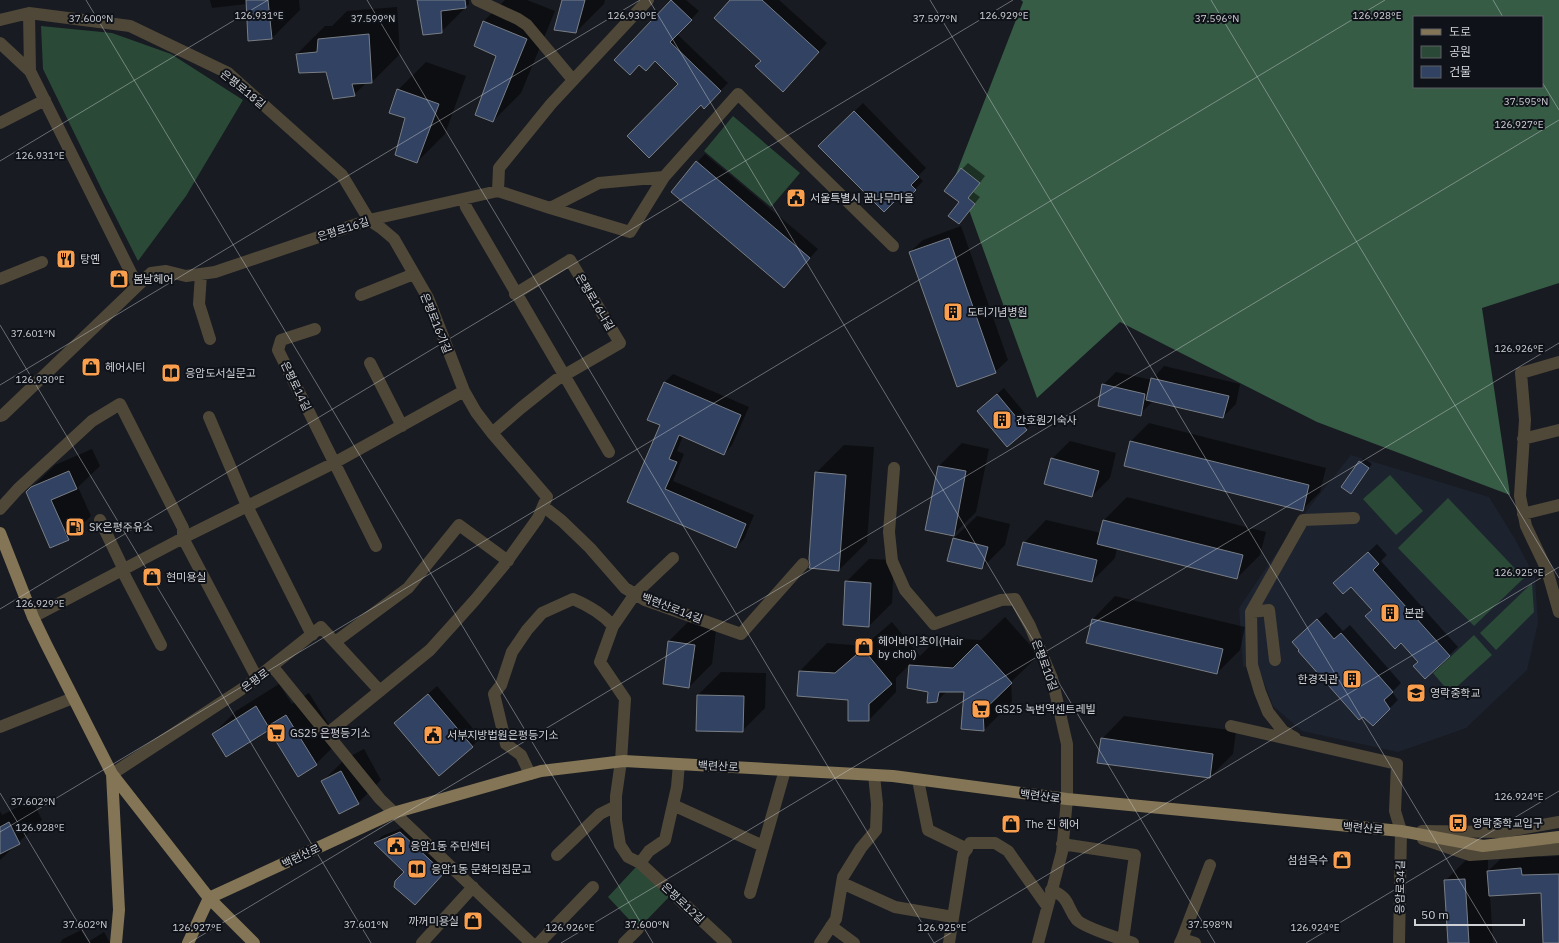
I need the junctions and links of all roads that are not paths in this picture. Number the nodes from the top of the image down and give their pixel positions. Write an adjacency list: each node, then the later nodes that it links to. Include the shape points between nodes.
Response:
1 (477, 0): 7 (street, via 527,25)
2 (648, 0): 7 (street)
3 (29, 13): 4 (street, 은평로18길); 6 (street); 14 (street, 은평로18길, via 130,26 228,74 342,175)
4 (0, 20)
5 (0, 43): 6 (street)
6 (30, 71): 8 (street)
7 (572, 80): 11 (street, via 499,168)
8 (45, 100): 9 (street); 20 (street)
9 (0, 123)
10 (664, 177): 13 (street, via 599,182); 13 (street, via 630,232); 15 (street, via 738,94)
11 (498, 191): 12 (street, 은평로16길); 13 (street)
12 (464, 199): 14 (street, 은평로16길); 21 (street, via 466,207)
13 (550, 208)
14 (370, 220): 17 (street, 은평로16길, via 215,272); 18 (street, 은평로16가길, via 394,239)
15 (893, 246)
16 (42, 262): 19 (street)
17 (200, 274): 20 (street, 은평로16길, via 186,276 166,271 151,273); 24 (street, via 199,304)
18 (414, 274): 22 (street); 28 (street, 은평로16가길, via 428,298)
19 (0, 279)
20 (138, 285): 29 (street, 은평로16길)
21 (515, 294): 27 (street); 27 (street, 은평로16나길, via 570,260 620,343)
22 (360, 295)
23 (315, 329): 36 (street, 은평로14길, via 281,340 278,350)
24 (210, 339)
25 (1559, 362): 34 (street, via 1522,373 1525,420)
26 (370, 363): 31 (street)
27 (564, 376): 33 (street, 은평로16나길, via 520,408); 35 (street)
28 (464, 392): 31 (street); 33 (street, 은평로16가길)
29 (0, 416)
30 (209, 417): 39 (street)
31 (402, 426): 36 (street)
32 (1559, 430): 34 (street)
33 (492, 433): 40 (street, via 547,497)
34 (1523, 439): 42 (street, via 1520,496)
35 (609, 452)
36 (334, 464): 39 (street); 47 (street, 은평로14길)
37 (894, 468): 77 (street, 은평로10길, via 889,532 892,561 905,590 934,624 1001,600 1015,599 1030,626 1052,678 1067,744)
38 (1559, 505): 42 (street)
39 (247, 506): 46 (street); 58 (street)
40 (543, 506): 49 (street, via 538,518); 53 (street, 백련산로14길, via 590,548 625,588)
41 (0, 509): 46 (street, via 18,489 92,421 120,404 183,528)
42 (1523, 514): 52 (street, via 1547,570)
43 (1354, 518): 54 (street, via 1303,520)
44 (100, 520): 51 (street)
45 (0, 533): 56 (main road)
46 (183, 538): 51 (street); 63 (street)
47 (376, 546)
48 (672, 558): 53 (street)
49 (508, 561): 59 (street, via 459,525 408,588); 64 (street, via 430,650)
50 (803, 564): 53 (street, 백련산로14길, via 741,634 645,600)
51 (124, 568): 56 (street); 60 (street, via 125,576)
52 (1555, 581): 55 (street)
53 (635, 594): 57 (street)
54 (1251, 612): 61 (street, via 1269,610); 69 (street, via 1252,665 1262,699 1282,731)
55 (1559, 612)
56 (33, 616): 65 (main road)
57 (613, 626): 70 (street, via 600,662 625,699); 74 (street, via 607,619 573,599 542,613 512,652 501,685 494,694 506,744 521,755)
58 (312, 635): 59 (street, via 321,627); 62 (street, 은평로)
59 (335, 642): 64 (street)
60 (161, 645)
61 (1275, 660)
62 (273, 667): 63 (street, 은평로); 68 (street)
63 (258, 678): 73 (street, 은평로)
64 (380, 691): 68 (street)
65 (73, 698): 66 (street); 73 (main road)
66 (0, 726)
67 (1230, 726): 69 (street)
68 (327, 734): 80 (street)
69 (1303, 743): 82 (street, 응암로34길, via 1397,764 1395,811)
70 (621, 761): 71 (main road, 백련산로); 74 (main road, 백련산로); 79 (street)
71 (679, 764): 72 (main road, 백련산로); 78 (street)
72 (785, 770): 75 (main road, 백련산로); 85 (street)
73 (112, 774): 96 (main road); 103 (main road, via 119,910)
74 (530, 774): 80 (main road, 백련산로)
75 (874, 775): 76 (main road, 백련산로); 91 (street, via 876,830 861,848)
76 (918, 780): 77 (main road, 백련산로); 86 (street, via 928,830)
77 (1067, 799): 82 (main road, 백련산로); 84 (street, 은평로10길)
78 (673, 805): 85 (street); 89 (street, via 665,840 649,850)
79 (616, 806): 88 (street, via 600,814); 89 (street, 은평로12길, via 620,845 628,857)
80 (393, 813): 92 (street); 96 (main road, 백련산로)
81 (1559, 822): 82 (street, 백련산로, via 1502,832)
82 (1401, 831): 83 (main road, 백련산로, via 1483,846); 87 (street, 백련산로, via 1470,855); 116 (street, 응암로34길)
83 (1559, 837)
84 (1062, 844): 94 (street, 은평로10길); 101 (street, via 1135,855)
85 (763, 846): 95 (street)
86 (967, 849): 97 (street, via 970,843 995,843 1008,851); 98 (street, via 963,855)
87 (1559, 849)
88 (557, 855)
89 (640, 863): 110 (street, 은평로12길)
90 (1210, 865): 102 (street)
91 (842, 883): 98 (street, via 895,907); 99 (street, via 836,919)
92 (472, 887): 106 (street); 107 (street)
93 (593, 887): 108 (street)
94 (1052, 890): 97 (street, 은평로10길); 101 (street, via 1062,894 1078,920 1086,926)
95 (750, 893)
96 (208, 898): 104 (main road); 105 (main road)
97 (1047, 906): 114 (street, 은평로10길)
98 (953, 917): 113 (street)
99 (831, 926): 111 (street); 112 (street)
100 (638, 929): 109 (street)
101 (1128, 941)
102 (1181, 941): 115 (street)
103 (116, 943)
104 (188, 943)
105 (254, 943)
106 (422, 943)
107 (531, 943)
108 (539, 943)
109 (624, 943)
110 (726, 943)
111 (820, 943)
112 (854, 943)
113 (949, 943)
114 (1038, 943)
115 (1195, 943)
116 (1398, 943)

